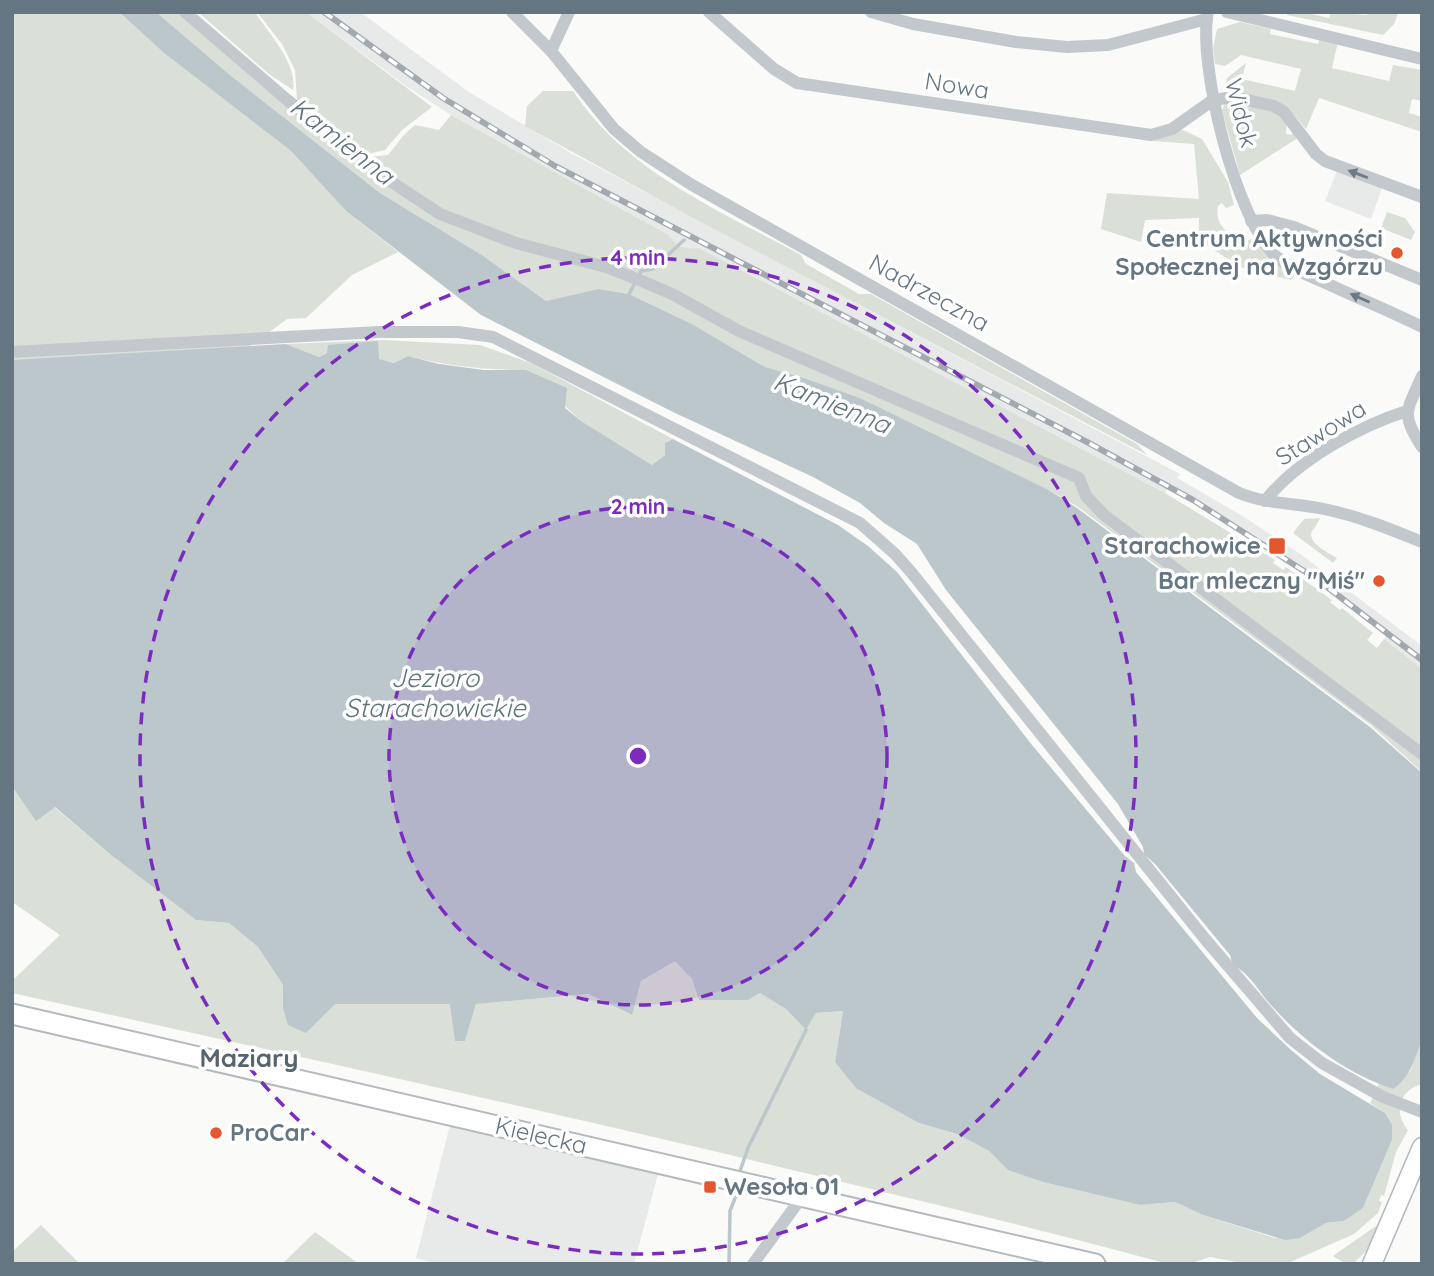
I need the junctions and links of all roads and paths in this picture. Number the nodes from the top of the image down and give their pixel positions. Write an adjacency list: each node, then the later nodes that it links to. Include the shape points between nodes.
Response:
1 (185, 12): 23 (street, via 381,175 440,214 516,243 642,281 739,331 1079,478 1086,496 1104,516)
2 (512, 12): 8 (street, Nadrzeczna)
3 (569, 12): 8 (street)
4 (709, 12): 10 (street, Nowa, via 774,69 797,83 1151,135 1172,129)
5 (871, 12): 7 (street, via 913,24 1067,47 1108,46)
6 (1227, 12): 9 (street)
7 (1207, 15): 10 (street, Widok)
8 (551, 51): 19 (street, Nadrzeczna, via 614,129 666,170 1239,493)
9 (1422, 59)
10 (1213, 100): 11 (street, one-way to 10, via 1325,161 1291,118 1274,106 1234,97); 12 (street, Widok)
11 (1422, 197)
12 (1251, 221): 13 (street, via 1294,227); 14 (street, Widok, one-way to 12, via 1285,263 1268,249)
13 (1422, 280)
14 (1422, 327)
15 (12, 352): 25 (street, via 379,332 493,337 860,523 911,572 1196,929 1290,1038 1322,1063 1383,1097)
16 (1422, 376): 17 (street)
17 (1407, 411): 18 (street, via 1408,426); 19 (street, Stawowa, via 1357,430 1275,487)
18 (1422, 447)
19 (1265, 501): 20 (street, Nadrzeczna)
20 (1324, 509): 21 (street, Nadrzeczna, via 1361,513); 22 (street, Nadrzeczna)
21 (1422, 533)
22 (1422, 542)
23 (1422, 754)
24 (12, 1013): 27 (main road, Kielecka)
25 (1422, 1112)
26 (1419, 1154): 32 (street); 33 (street)
27 (802, 1197): 28 (main road, Kielecka); 29 (street)
28 (1070, 1259): 30 (main road, Kielecka); 31 (main road, Kielecka)
29 (753, 1264)
30 (1089, 1264)
31 (1095, 1264)
32 (1372, 1264)
33 (1385, 1264)

